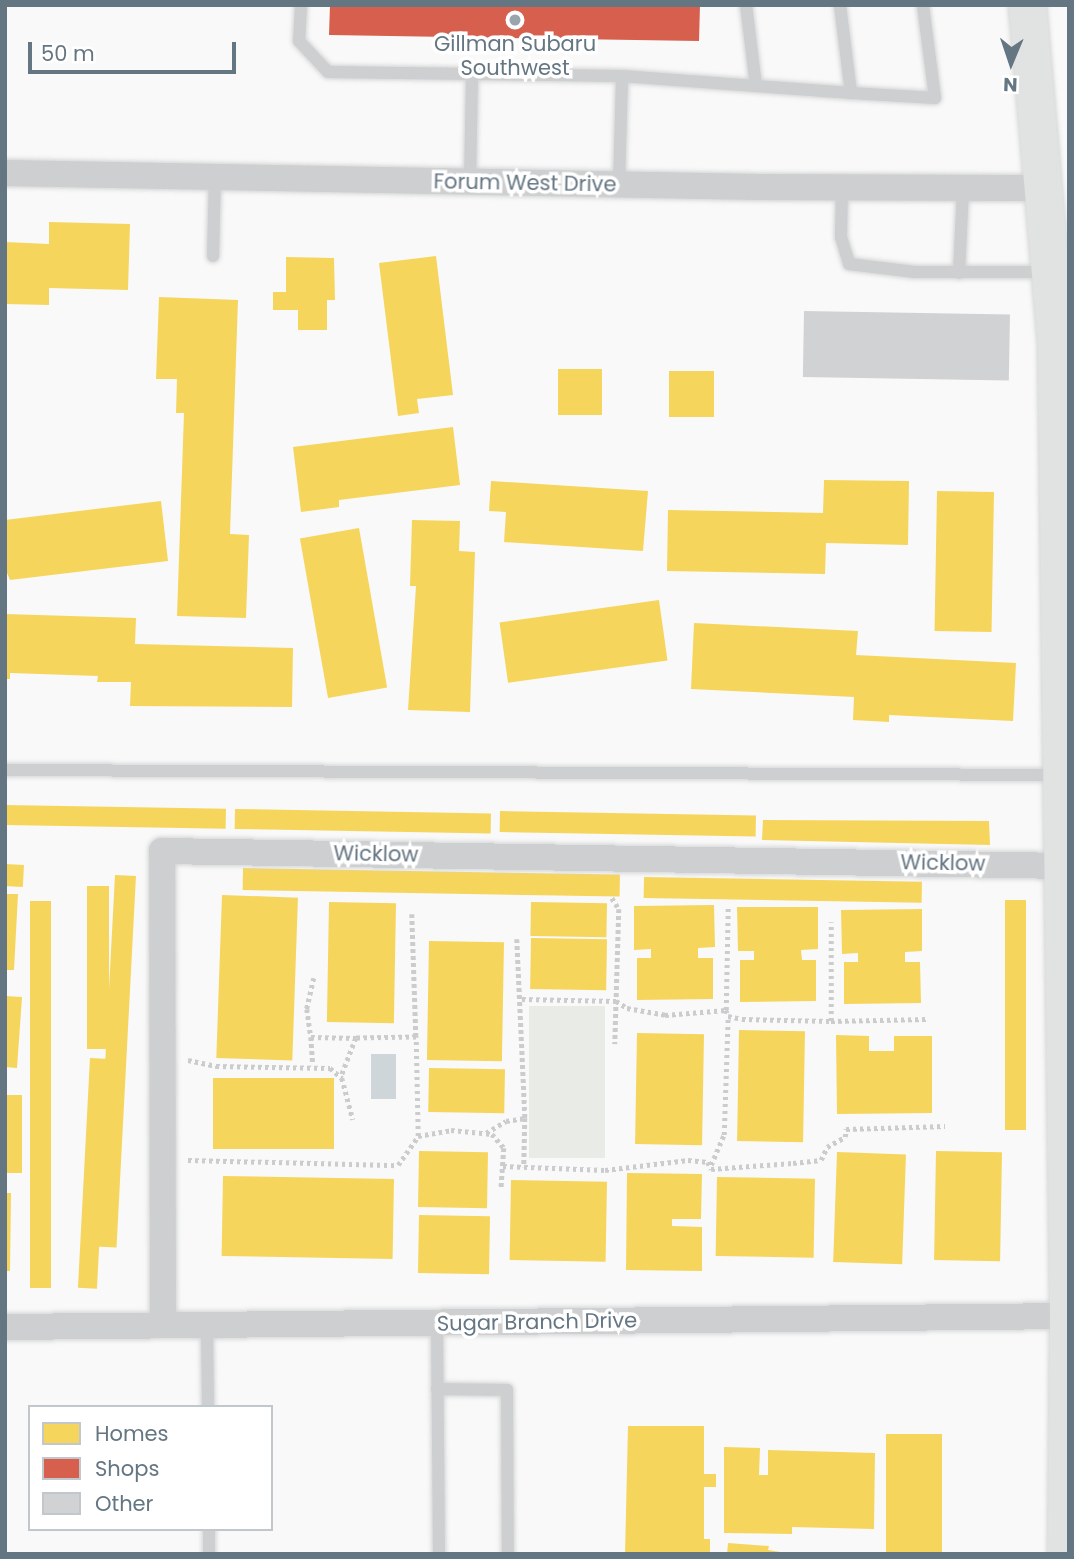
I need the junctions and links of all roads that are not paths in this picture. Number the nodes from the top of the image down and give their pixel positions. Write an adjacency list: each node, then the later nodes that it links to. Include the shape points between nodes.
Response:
1 (301, 5): 6 (lane, via 299,41 328,72)
2 (746, 5): 8 (lane)
3 (840, 5): 9 (lane)
4 (923, 5): 9 (lane, via 935,98)
5 (1027, 5): 16 (main road)
6 (472, 74): 7 (lane); 12 (lane)
7 (622, 76): 8 (lane); 13 (lane)
8 (756, 86): 9 (lane)
9 (850, 93)
10 (5, 173): 11 (street, Forum West Drive)
11 (215, 176): 12 (street, Forum West Drive); 17 (lane)
12 (470, 181): 13 (street, Forum West Drive)
13 (619, 185): 14 (street, Forum West Drive)
14 (842, 188): 15 (street, Forum West Drive); 19 (lane, via 841,237 849,264 865,269)
15 (963, 188): 16 (street, Forum West Drive); 19 (lane)
16 (1044, 188): 18 (main road)
17 (212, 256)
18 (1050, 272): 19 (lane); 21 (main road, via 1056,344)
19 (959, 273)
20 (5, 770): 21 (lane)
21 (1062, 775): 22 (main road)
22 (1064, 866): 23 (main road); 25 (street, Wicklow, via 162,851)
23 (1068, 1317): 24 (street, Sugar Branch Drive); 34 (main road)
24 (437, 1323): 26 (street, Sugar Branch Drive); 28 (lane)
25 (163, 1325): 26 (street, Sugar Branch Drive); 27 (street, Sugar Branch Drive)
26 (207, 1325): 29 (lane)
27 (5, 1327)
28 (437, 1389): 32 (lane); 33 (lane, via 507,1390)
29 (208, 1405)
30 (209, 1531): 31 (lane)
31 (209, 1554)
32 (439, 1554)
33 (508, 1554)
34 (1066, 1554)

